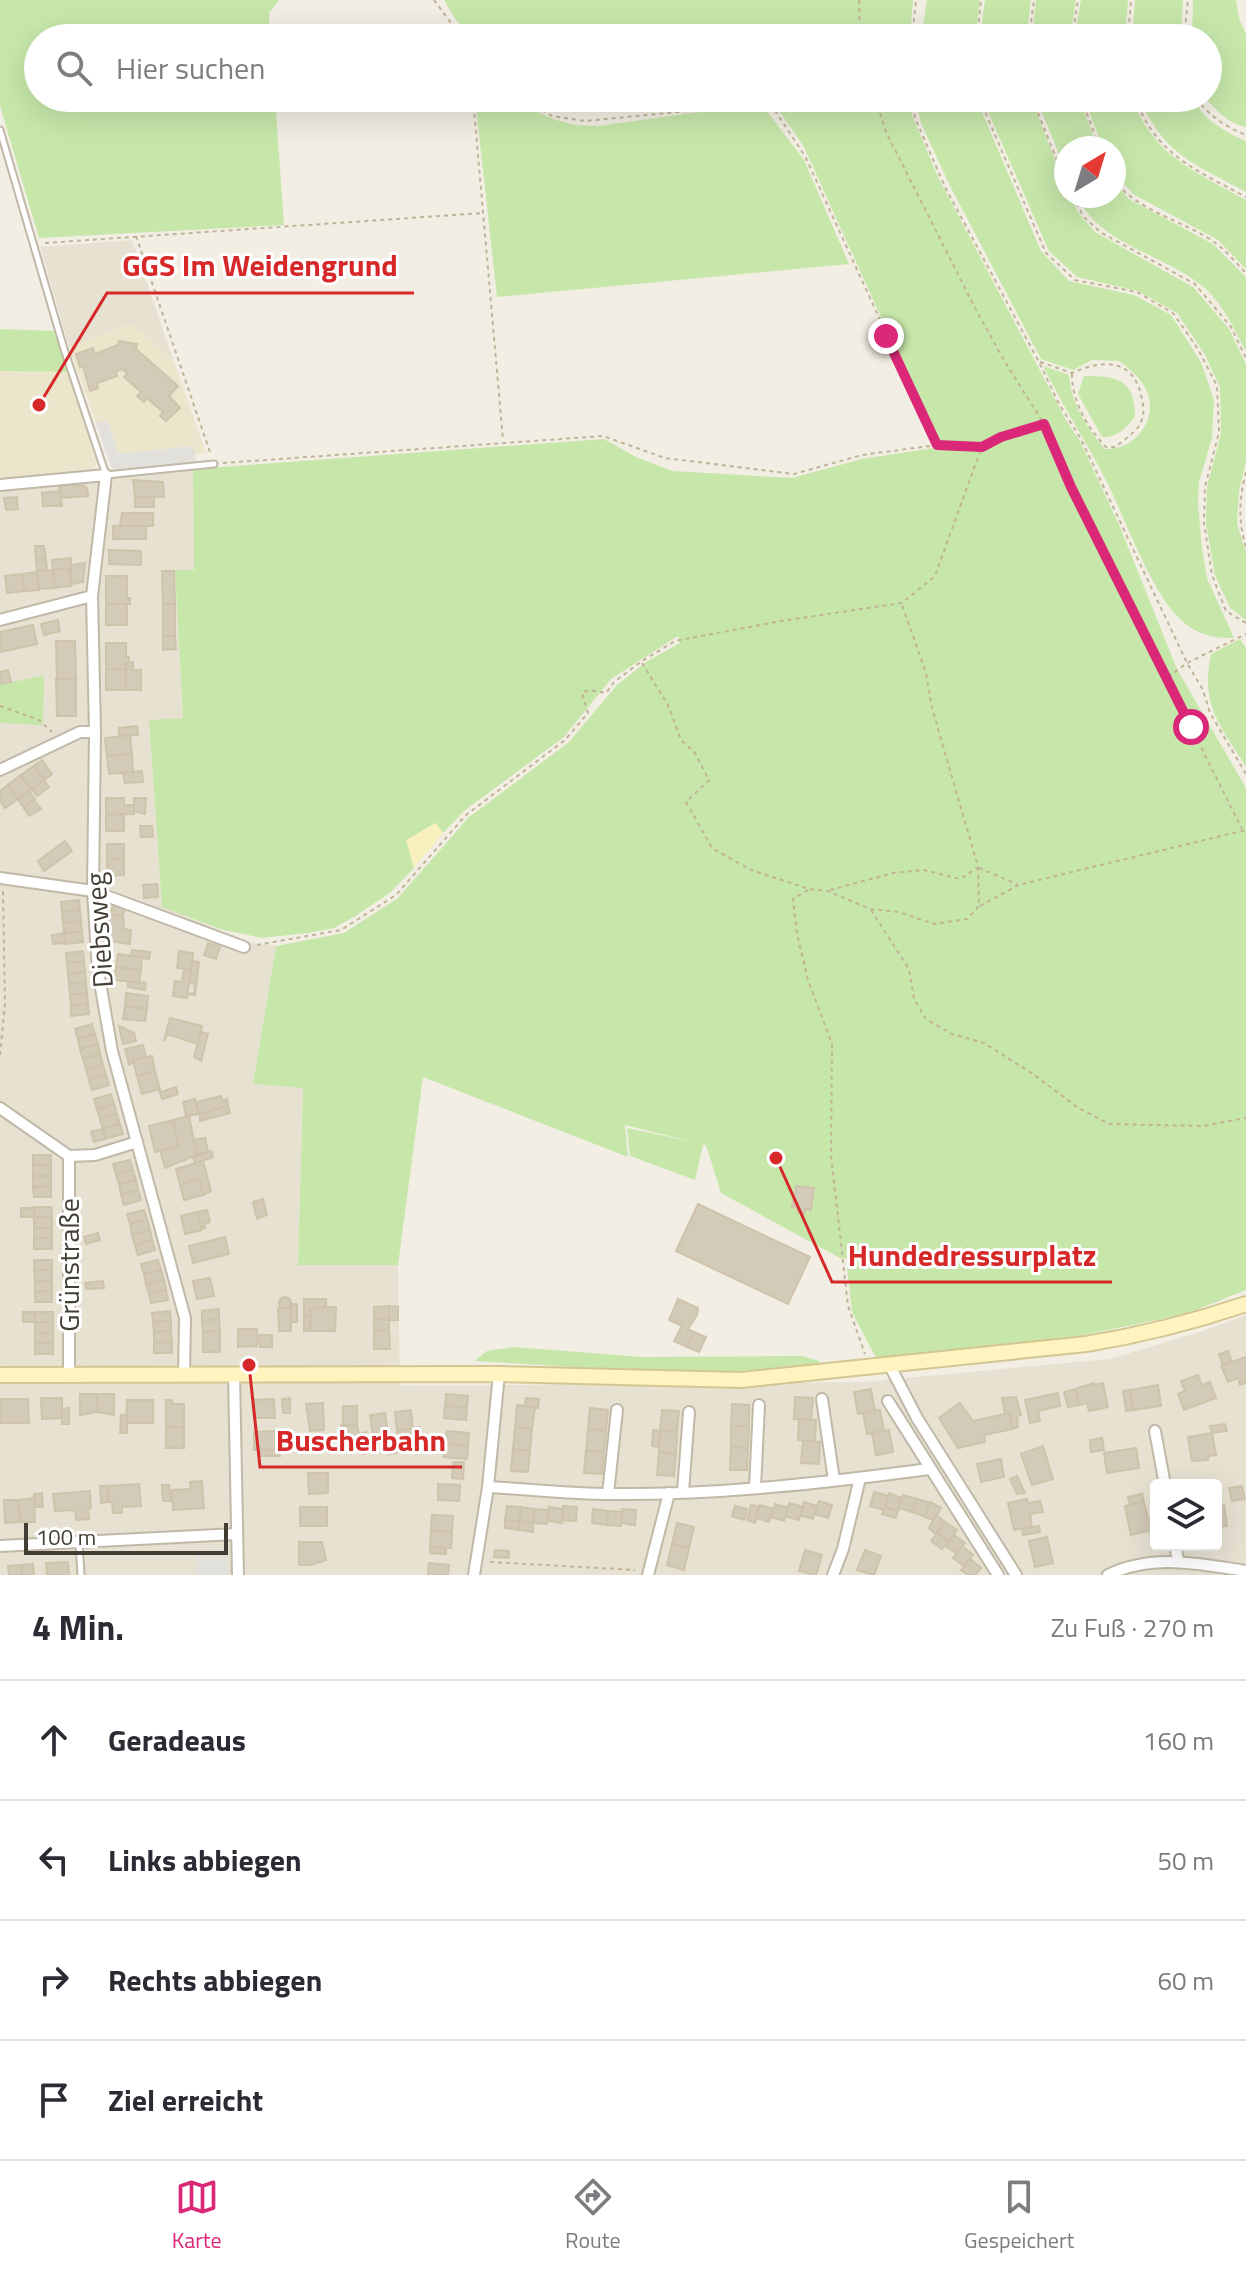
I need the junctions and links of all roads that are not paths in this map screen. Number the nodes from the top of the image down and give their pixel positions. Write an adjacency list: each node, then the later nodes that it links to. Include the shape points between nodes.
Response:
1 (0, 130): 3 (lane)
2 (214, 464): 3 (lane)
3 (106, 475): 4 (street); 5 (street, Diebsweg)
4 (0, 485)
5 (92, 596): 6 (street); 7 (street, Diebsweg)
6 (0, 620)
7 (95, 732): 8 (street, via 80,732); 10 (street, Diebsweg)
8 (0, 770)
9 (1, 878): 10 (street)
10 (93, 891): 11 (street); 13 (street, Diebsweg, via 98,971 112,1051)
11 (244, 947)
12 (0, 1108): 14 (street)
13 (137, 1142): 14 (street, via 95,1155); 21 (street, Diebsweg, via 185,1318)
14 (69, 1156): 20 (street, Grünstraße)
15 (1246, 1304): 16 (main road, via 1143,1335)
16 (890, 1366): 18 (main road, via 741,1380); 49 (street)
17 (234, 1374): 18 (main road); 21 (main road); 37 (street)
18 (499, 1374): 32 (street)
19 (0, 1375): 20 (main road)
20 (69, 1375): 21 (main road)
21 (184, 1375)
22 (822, 1399): 31 (street)
23 (888, 1401): 28 (street)
24 (759, 1405): 33 (street)
25 (617, 1410): 36 (street)
26 (689, 1412): 34 (street)
27 (1155, 1431): 30 (street)
28 (929, 1469): 29 (street); 48 (street)
29 (860, 1478): 31 (street); 47 (street)
30 (1164, 1479)
31 (834, 1480): 33 (street)
32 (488, 1487): 36 (street); 46 (street)
33 (755, 1488): 34 (street)
34 (683, 1492): 35 (street)
35 (669, 1493): 36 (street); 43 (street)
36 (608, 1494)
37 (237, 1534): 38 (street); 45 (street)
38 (79, 1542): 39 (street); 44 (lane)
39 (0, 1546)
40 (1176, 1551): 41 (street)
41 (1178, 1560): 42 (street); 50 (street)
42 (1246, 1571)
43 (649, 1573)
44 (81, 1575)
45 (238, 1575)
46 (474, 1575)
47 (833, 1575)
48 (998, 1575)
49 (1016, 1575)
50 (1108, 1575)

